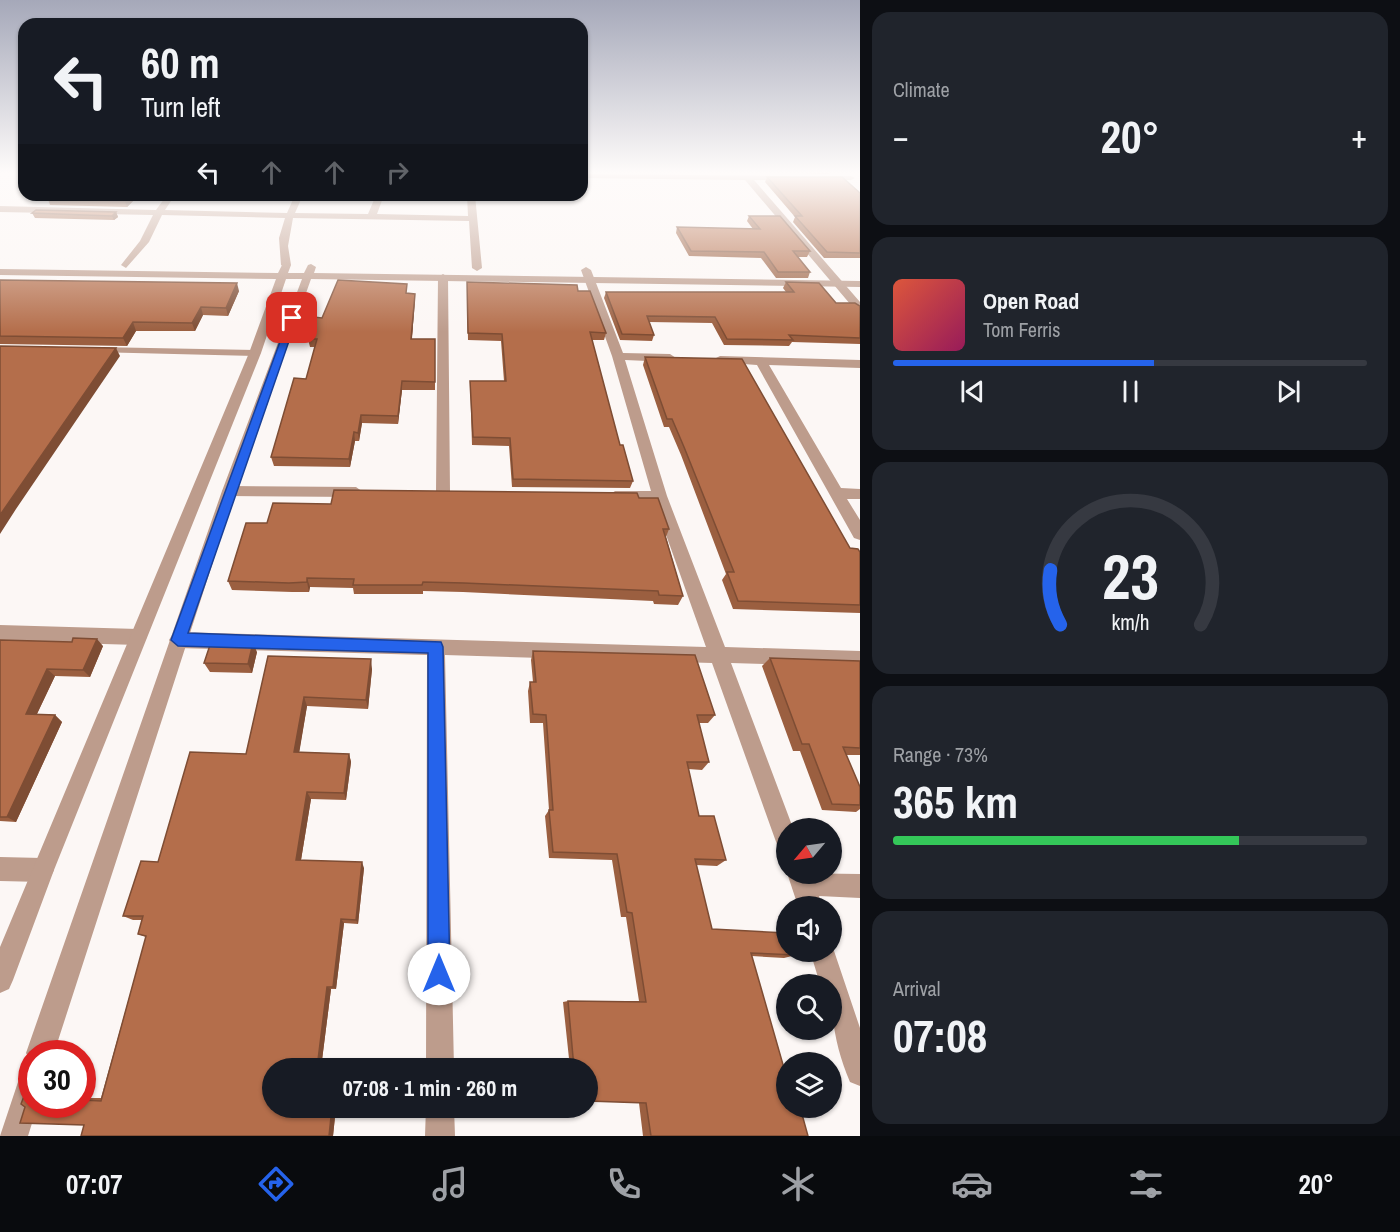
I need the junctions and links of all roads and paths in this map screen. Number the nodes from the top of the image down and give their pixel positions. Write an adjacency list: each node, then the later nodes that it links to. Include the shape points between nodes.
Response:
1 (152, 226): 6 (street)
2 (285, 226): 8 (street, via 282,251)
3 (474, 226): 7 (street)
4 (790, 226): 11 (street)
5 (0, 263): 6 (street)
6 (126, 265): 8 (street)
7 (477, 268): 9 (street); 13 (street)
8 (285, 270): 9 (street); 10 (street); 19 (street)
9 (310, 271): 14 (street); 25 (street)
10 (0, 272)
11 (832, 274): 12 (street); 13 (street); 15 (street)
12 (860, 274)
13 (587, 275): 14 (street); 15 (street); 20 (street)
14 (443, 277): 27 (street)
15 (840, 283): 16 (street); 17 (street)
16 (860, 284)
17 (860, 309)
18 (80, 350): 19 (street)
19 (255, 353): 34 (street)
20 (618, 356): 21 (street); 31 (street)
21 (678, 358)
22 (702, 359): 23 (street)
23 (761, 361): 24 (street); 28 (street)
24 (860, 364)
25 (229, 491): 26 (street); 35 (street)
26 (372, 492)
27 (443, 492)
28 (838, 493): 29 (street); 32 (street)
29 (860, 494)
30 (603, 495): 31 (street)
31 (660, 496): 37 (street)
32 (860, 534)
33 (0, 633): 34 (street)
34 (138, 637): 41 (street)
35 (178, 640): 36 (street); 46 (street)
36 (436, 647): 37 (street); 47 (street)
37 (718, 655): 38 (street); 39 (street)
38 (860, 659)
39 (778, 818)
40 (0, 869): 41 (street)
41 (42, 870): 45 (street)
42 (860, 886): 43 (street)
43 (804, 888)
44 (826, 962): 48 (street)
45 (0, 980)
46 (44, 1040)
47 (440, 1058)
48 (860, 1072)
49 (19, 1118): 51 (street)
50 (440, 1118): 52 (street)
51 (13, 1136)
52 (440, 1136)

